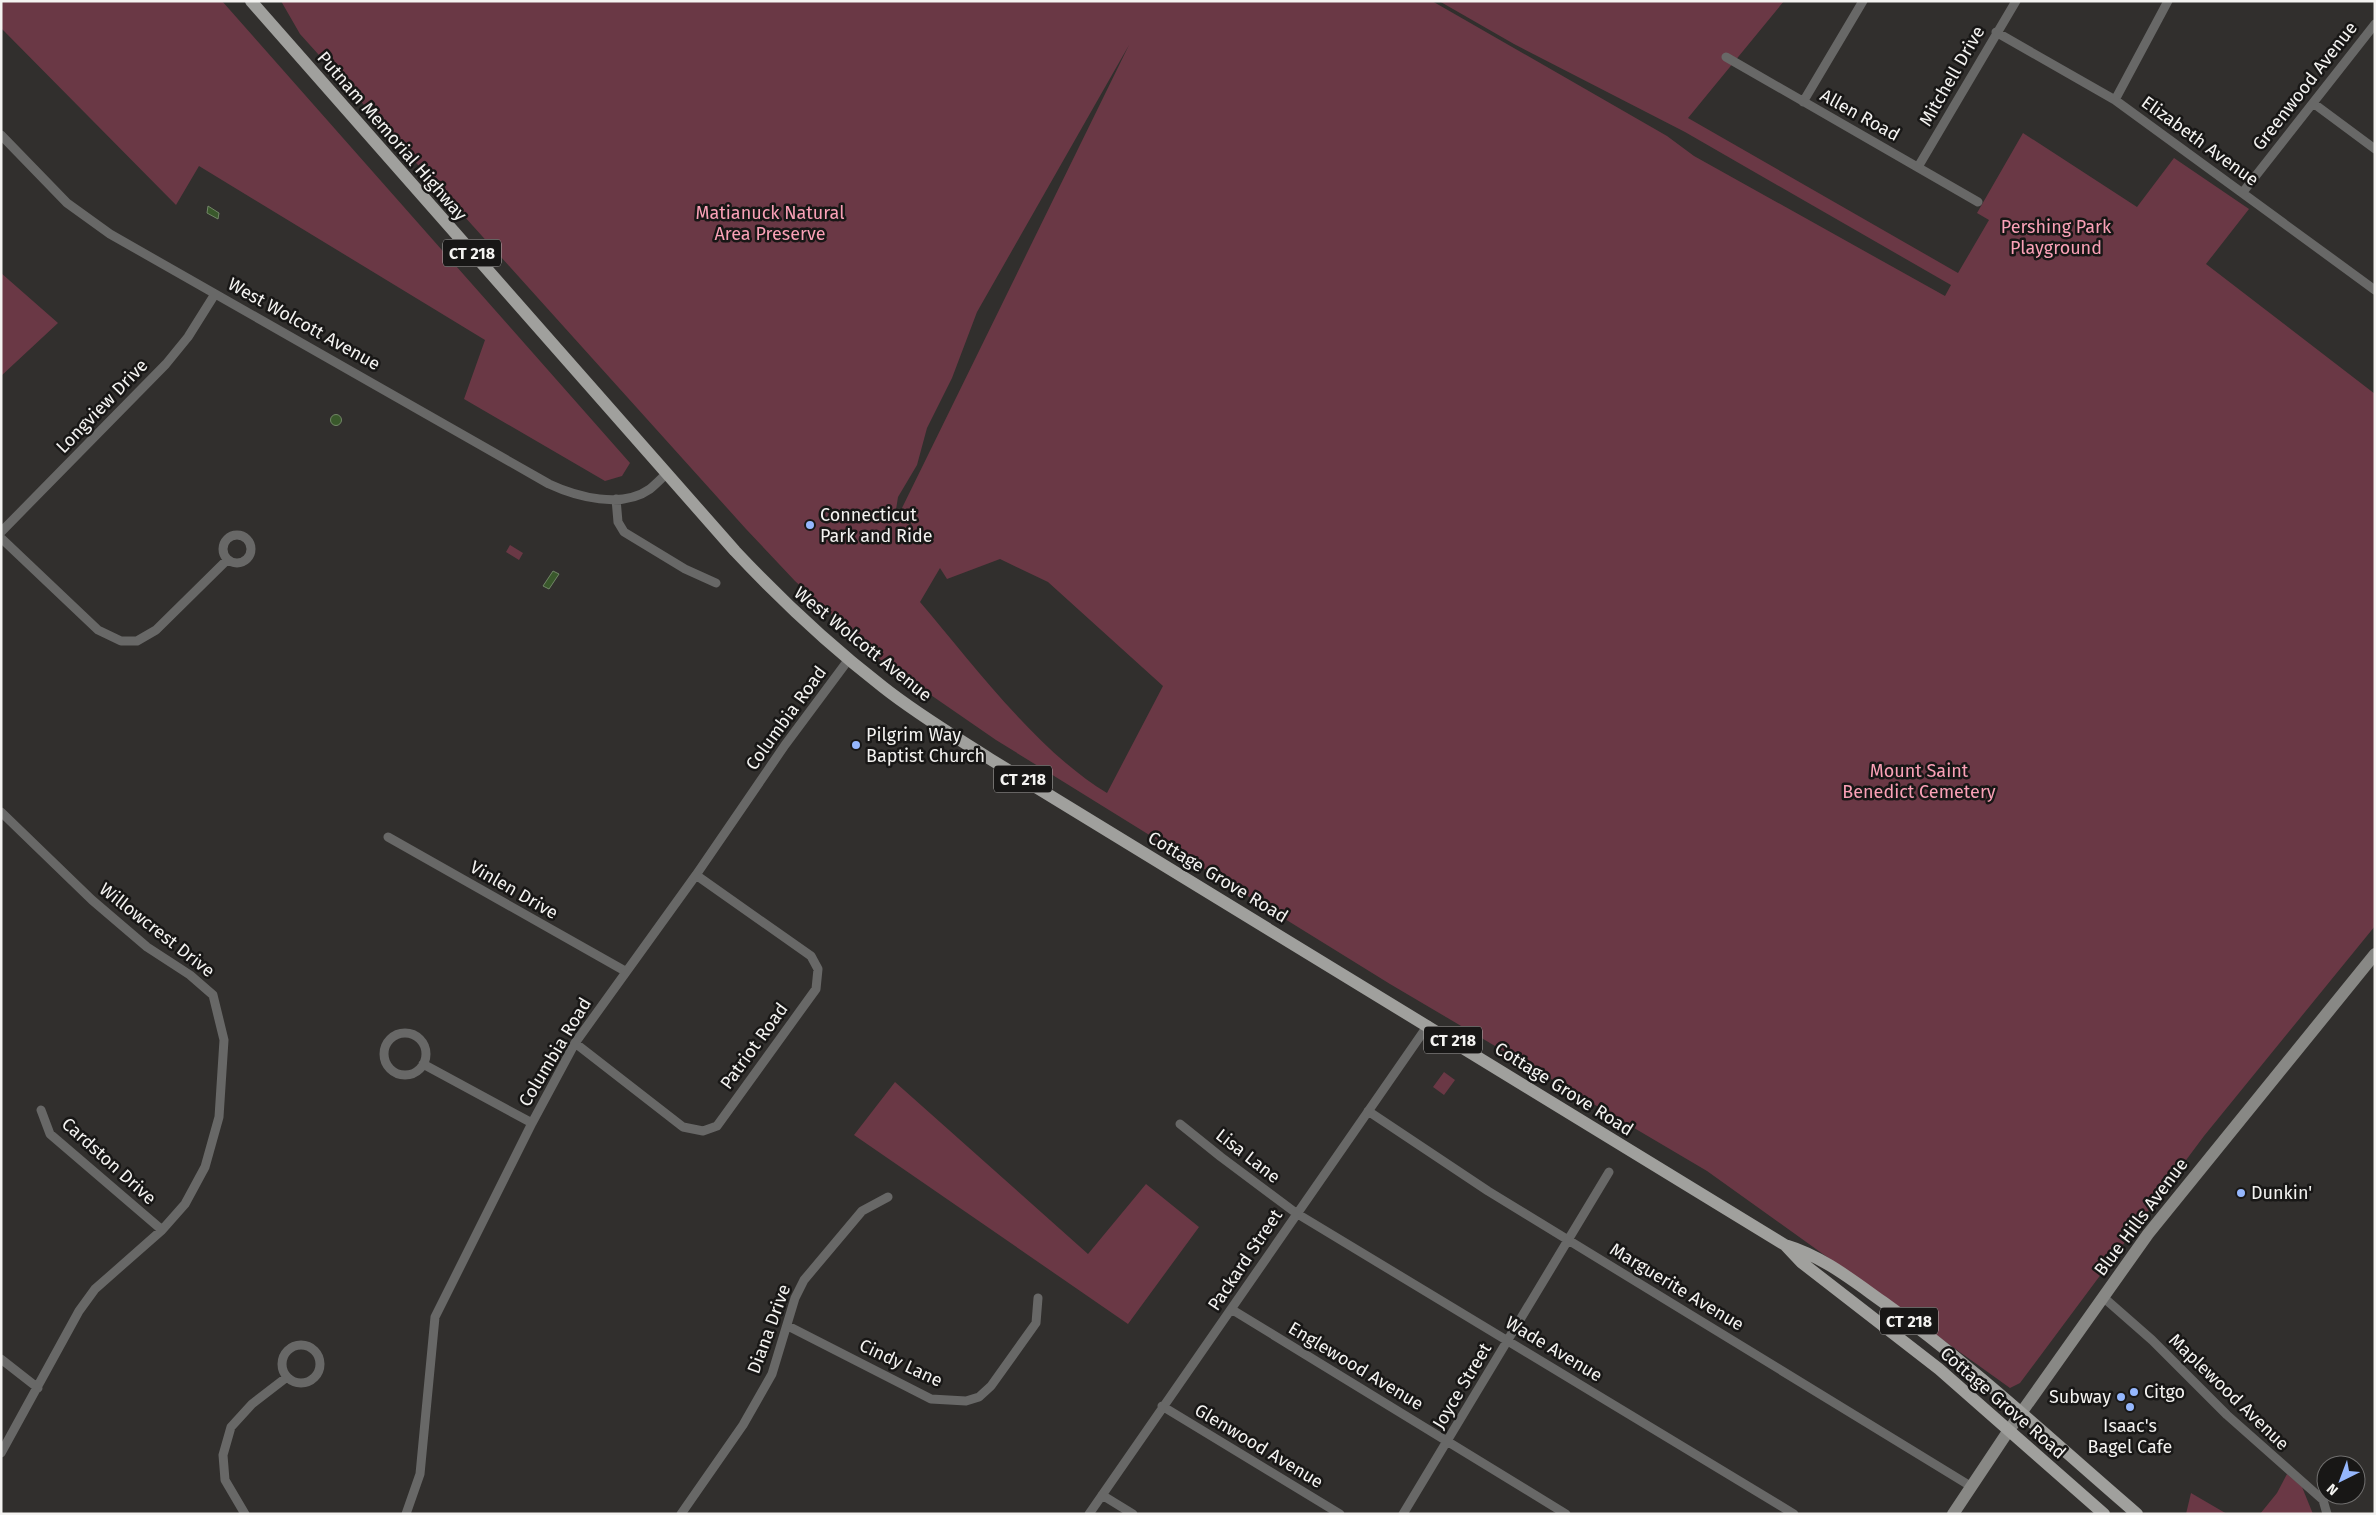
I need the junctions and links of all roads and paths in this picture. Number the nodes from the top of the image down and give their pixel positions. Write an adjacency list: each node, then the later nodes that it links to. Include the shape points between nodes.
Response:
1 (251, 1): 18 (main road, Putnam Memorial Highway / CT 218)
2 (1863, 1): 9 (street)
3 (2016, 1): 6 (street, Mitchell Drive)
4 (2168, 1): 8 (street)
5 (2375, 24): 10 (street, Greenwood Avenue)
6 (1996, 32): 8 (street, Elizabeth Avenue); 13 (street, Mitchell Drive)
7 (1726, 57): 9 (street, Allen Road)
8 (2115, 100): 14 (street, Elizabeth Avenue)
9 (1802, 102): 13 (street, Allen Road)
10 (2313, 102): 12 (street); 14 (street, Greenwood Avenue)
11 (1, 135): 17 (street, West Wolcott Avenue, via 78,213)
12 (2375, 149)
13 (1918, 167): 15 (street, Allen Road)
14 (2243, 192): 16 (street, Elizabeth Avenue)
15 (1978, 202)
16 (2375, 290)
17 (215, 294): 19 (street, West Wolcott Avenue, via 549,484 583,497); 20 (street, Longview Drive, via 166,364)
18 (667, 473): 19 (street, West Wolcott Avenue, via 649,490); 24 (main road, West Wolcott Avenue / CT 218, via 778,597)
19 (616, 499): 23 (street, via 618,522 624,532 685,569)
20 (1, 532)
21 (1, 538): 22 (street, via 98,630 121,641 137,641 156,630)
22 (227, 560)
23 (716, 583)
24 (849, 660): 27 (main road, West Wolcott Avenue / CT 218, via 923,716); 28 (street, Columbia Road, via 785,745)
25 (1, 812): 41 (street, Willowcrest Drive, via 92,900 147,947 213,995 224,1040 218,1117 205,1167 185,1204)
26 (388, 837): 30 (street, Vinlen Drive)
27 (1119, 838): 31 (main road, Cottage Grove Road / CT 218)
28 (696, 875): 30 (street, Columbia Road); 32 (street, Patriot Road, via 811,956 818,969 816,988 810,997 717,1126 703,1131 683,1127)
29 (2375, 954): 44 (main road, Blue Hills Avenue, via 2148,1234)
30 (625, 971): 32 (street, Columbia Road)
31 (1428, 1025): 35 (street, Packard Street); 43 (main road, Cottage Grove Road / CT 218)
32 (575, 1043): 36 (street, Columbia Road)
33 (424, 1064): 33 (street, via 425,1048 415,1036 399,1034 386,1045 385,1060 395,1073 411,1074); 36 (street)
34 (41, 1110): 41 (street, Cardston Drive, via 50,1134)
35 (1368, 1111): 40 (street, Packard Street); 42 (street, Marguerite Avenue)
36 (532, 1123): 60 (street, Columbia Road, via 435,1317 420,1474)
37 (1180, 1124): 40 (street, Lisa Lane)
38 (1609, 1172): 42 (street, Joyce Street)
39 (888, 1197): 47 (street, Diana Drive, via 862,1210 804,1280 795,1298)
40 (1296, 1213): 46 (street, Packard Street); 48 (street, Wade Avenue)
41 (162, 1230): 51 (street, Willowcrest Drive, via 95,1289)
42 (1569, 1240): 48 (street, Joyce Street); 57 (street, Marguerite Avenue)
43 (1785, 1245): 53 (main road, Cottage Grove Road / CT 218, via 1807,1251 1835,1268 1905,1318); 54 (main road, Cottage Grove Road / CT 218, via 1800,1262 1939,1369)
44 (2103, 1296): 53 (main road, Blue Hills Avenue); 71 (street, Maplewood Avenue, via 2226,1415 2323,1500)
45 (1038, 1298): 47 (street, Cindy Lane, via 1036,1323 1025,1339 991,1386 979,1397 966,1401 931,1399)
46 (1231, 1309): 52 (street, Packard Street); 55 (street, Englewood Avenue)
47 (788, 1326): 61 (street, Diana Drive, via 772,1374 743,1425)
48 (1508, 1341): 55 (street, Joyce Street); 67 (street, Wade Avenue)
49 (1, 1359): 51 (street)
50 (286, 1377): 50 (street, via 300,1383 314,1378 321,1365 316,1351 302,1344 288,1349 282,1362); 59 (street, via 252,1404 231,1427 223,1455 225,1480)
51 (38, 1388): 56 (street, Willowcrest Drive)
52 (1162, 1406): 58 (street, Packard Street); 64 (street, Glenwood Avenue)
53 (2022, 1414): 54 (main road, Blue Hills Avenue); 70 (main road, Cottage Grove Road / CT 218)
54 (2009, 1430): 57 (main road, Blue Hills Avenue); 69 (main road, Cottage Grove Road / CT 218)
55 (1447, 1442): 65 (street, Joyce Street); 66 (street, Englewood Avenue)
56 (1, 1453)
57 (1972, 1487): 68 (main road, Blue Hills Avenue)
58 (1102, 1495): 62 (street, Packard Street); 63 (street)
59 (245, 1514)
60 (406, 1514)
61 (681, 1514)
62 (1089, 1514)
63 (1133, 1514)
64 (1340, 1514)
65 (1404, 1514)
66 (1566, 1514)
67 (1794, 1514)
68 (1953, 1514)
69 (2104, 1514)
70 (2137, 1514)
71 (2327, 1514)

